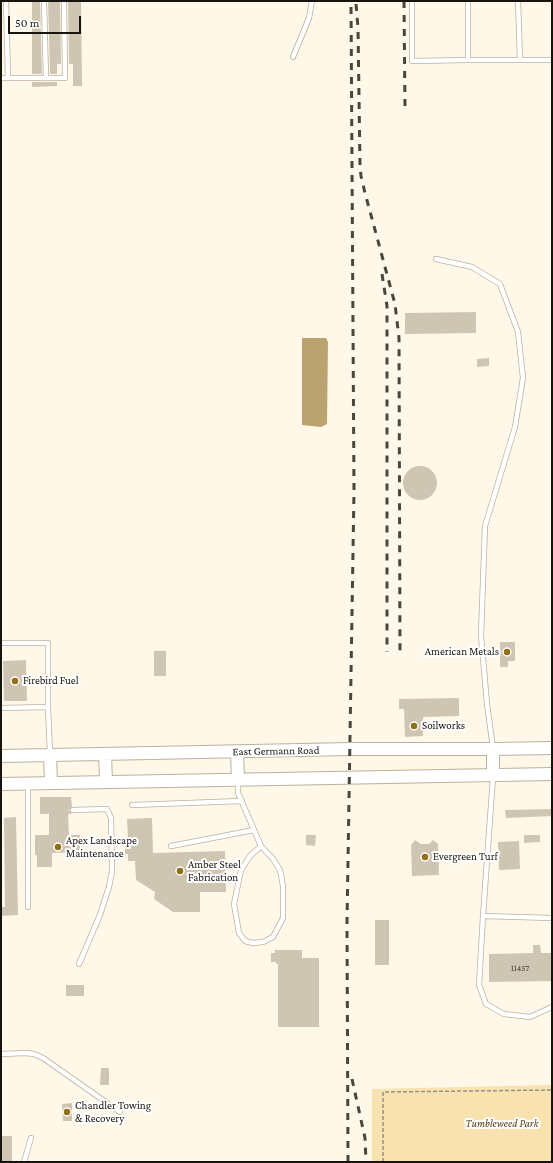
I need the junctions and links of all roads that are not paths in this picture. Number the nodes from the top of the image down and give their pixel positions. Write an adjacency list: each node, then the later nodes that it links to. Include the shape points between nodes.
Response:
1 (6, 1): 13 (lane)
2 (44, 1): 14 (lane)
3 (64, 1): 14 (lane, via 65,78)
4 (312, 1): 8 (lane)
5 (412, 1): 9 (lane, via 412,61)
6 (468, 1): 9 (lane)
7 (518, 1): 10 (lane)
8 (293, 57)
9 (468, 60): 10 (lane)
10 (520, 60): 11 (lane)
11 (552, 60)
12 (1, 78): 13 (lane)
13 (8, 78): 14 (lane)
14 (46, 78)
15 (436, 259): 20 (lane, via 472,266 500,284 518,332 523,378 515,427 486,526 481,635)
16 (1, 643): 17 (lane, via 48,643)
17 (48, 707): 18 (lane); 22 (lane)
18 (1, 708)
19 (552, 748): 20 (main road, East Germann Road)
20 (493, 749): 21 (main road, East Germann Road); 26 (main road)
21 (237, 752): 23 (main road, East Germann Road); 27 (main road)
22 (50, 754): 23 (main road, East Germann Road); 24 (main road, East Germann Road); 30 (main road)
23 (105, 754): 28 (main road)
24 (1, 756)
25 (552, 774): 26 (main road)
26 (493, 776): 27 (main road); 39 (lane)
27 (238, 780): 28 (main road); 32 (lane, via 238,793)
28 (106, 782): 30 (main road)
29 (28, 783): 30 (main road); 31 (main road); 38 (lane)
30 (51, 783)
31 (1, 784)
32 (242, 801): 33 (lane); 35 (lane)
33 (132, 805)
34 (74, 810): 41 (lane, via 108,809 111,818 112,871 109,887)
35 (254, 830): 36 (lane); 37 (lane)
36 (171, 846)
37 (261, 846): 37 (lane, via 280,870 283,918 273,937 253,943 245,941 239,933 234,904 241,870 250,856)
38 (28, 907)
39 (483, 916): 40 (lane); 42 (lane, via 479,985 486,1004 504,1014 530,1017)
40 (552, 918)
41 (79, 964)
42 (552, 1007)
43 (1, 1054): 44 (lane, via 26,1053 43,1058)
44 (120, 1112)
45 (31, 1138): 46 (lane)
46 (24, 1162)

